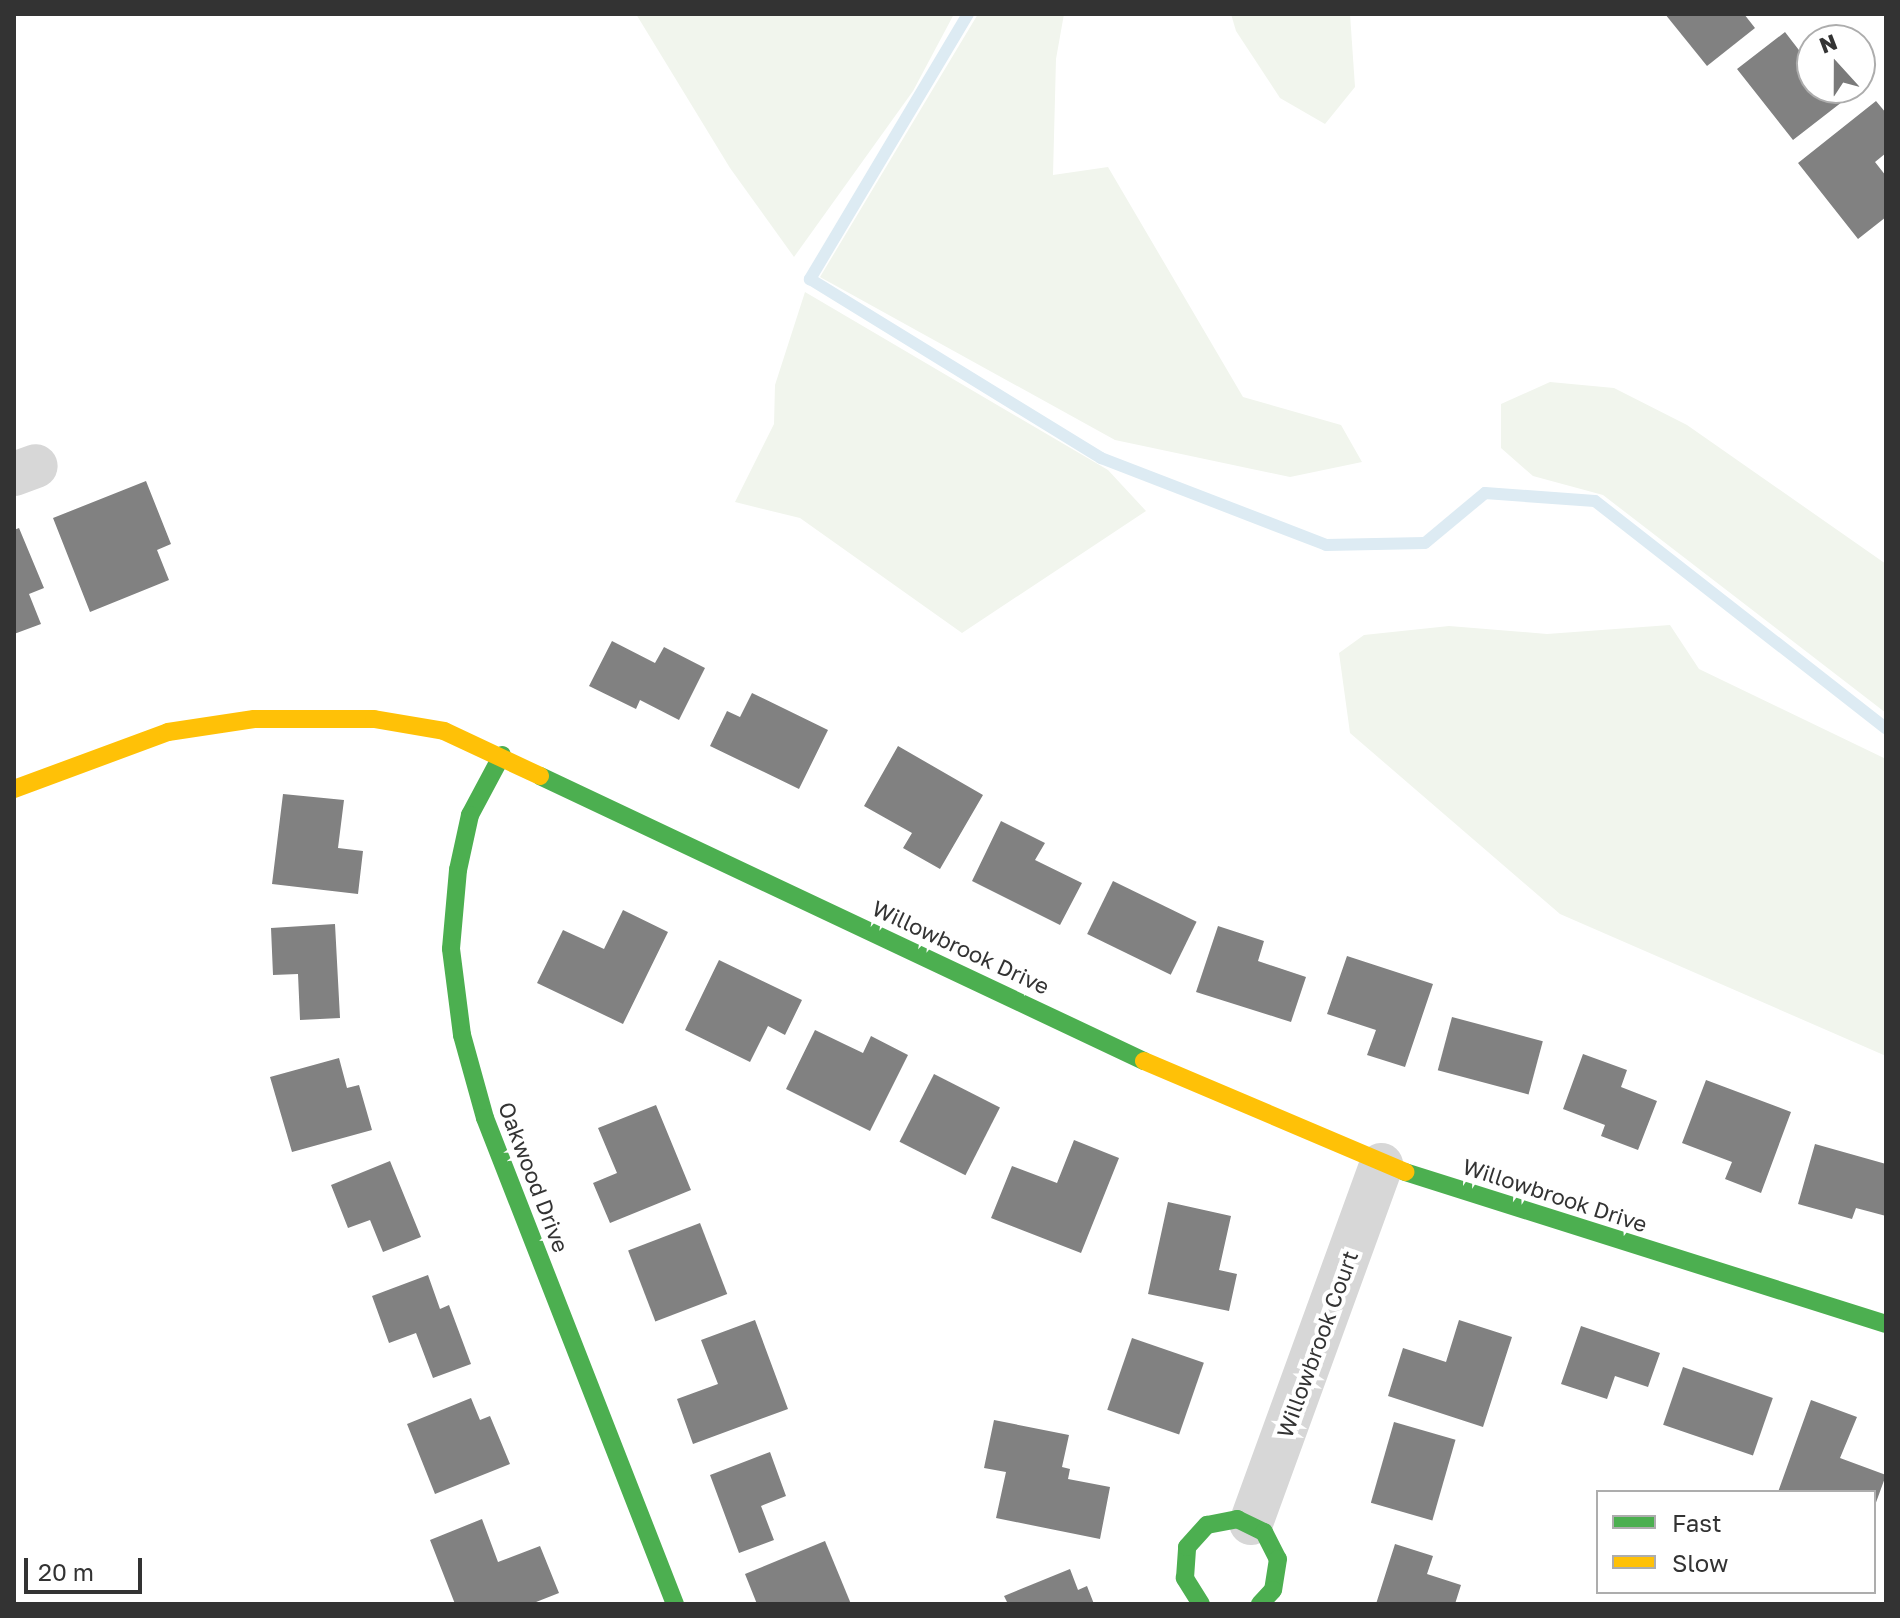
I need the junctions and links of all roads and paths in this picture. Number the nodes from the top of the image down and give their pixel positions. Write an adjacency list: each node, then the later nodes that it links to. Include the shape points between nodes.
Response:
1 (502, 755): 2 (street, Willowbrook Drive, via 444,731 374,719 254,719 168,732); 3 (street, Willowbrook Drive, via 1151,1064); 6 (street, Oakwood Drive, via 470,815 458,870 451,949 462,1035 485,1118)
2 (14, 789)
3 (1381, 1165): 4 (street, Willowbrook Drive); 5 (street, Willowbrook Court)
4 (1886, 1324)
5 (1251, 1523): 7 (street, via 1221,1520 1207,1525 1187,1547 1185,1578); 8 (street, via 1273,1544 1278,1559 1273,1590)
6 (675, 1604)
7 (1201, 1604)
8 (1260, 1604)

